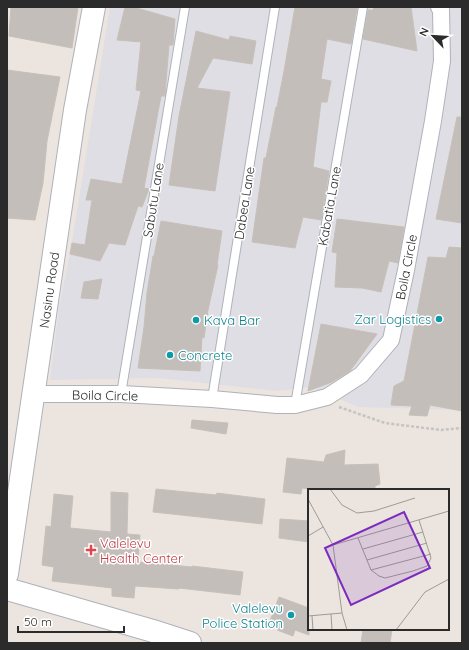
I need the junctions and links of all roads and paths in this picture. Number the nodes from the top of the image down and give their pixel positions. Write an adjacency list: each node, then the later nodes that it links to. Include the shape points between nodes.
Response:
1 (94, 7): 6 (street, Nasinu Road, via 75,110)
2 (185, 7): 7 (lane, Sabutu Lane)
3 (275, 7): 8 (lane, Dabea Lane)
4 (363, 7): 10 (lane, Kabatia Lane)
5 (439, 7): 9 (street, Boila Circle, via 441,68 391,340 361,375 327,397)
6 (33, 394): 7 (street, Boila Circle); 12 (street, Nasinu Road)
7 (121, 394): 8 (street, Boila Circle)
8 (212, 399): 10 (street, Boila Circle)
9 (315, 400): 10 (street, Boila Circle); 11 (path, via 385,423 441,430)
10 (295, 405)
11 (462, 428)
12 (7, 574)
13 (7, 589): 14 (street)
14 (190, 643)

